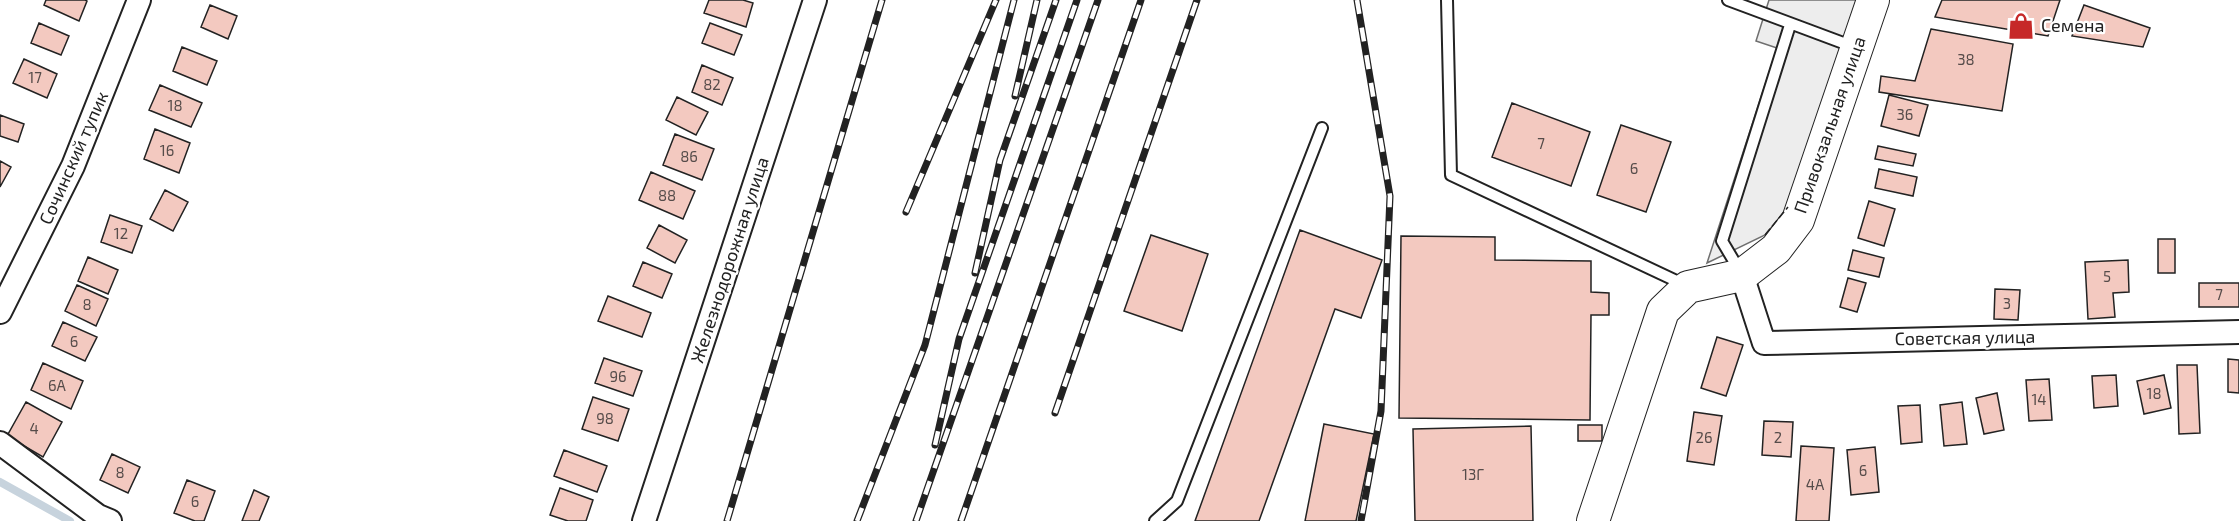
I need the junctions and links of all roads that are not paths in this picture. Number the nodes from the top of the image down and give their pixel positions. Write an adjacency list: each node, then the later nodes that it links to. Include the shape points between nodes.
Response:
1 (140, 0): 11 (street, Сочинский тупик, via 74,166)
2 (815, 0): 15 (street, Железнодорожная улица)
3 (1447, 0): 10 (lane, via 1451,174)
4 (1728, 0): 6 (lane)
5 (1873, 0): 7 (street, Привокзальная улица)
6 (1790, 25): 7 (lane); 9 (lane, via 1722,241)
7 (1856, 48): 9 (street, Привокзальная улица, via 1798,220 1776,249)
8 (1322, 128): 16 (lane, via 1177,501)
9 (1742, 275): 10 (street, Привокзальная улица); 12 (street, Советская улица, via 1764,343)
10 (1688, 287): 17 (street, via 1663,310)
11 (0, 312)
12 (2239, 332)
13 (0, 443): 14 (street)
14 (110, 521)
15 (645, 521)
16 (1155, 521)
17 (1593, 521)

